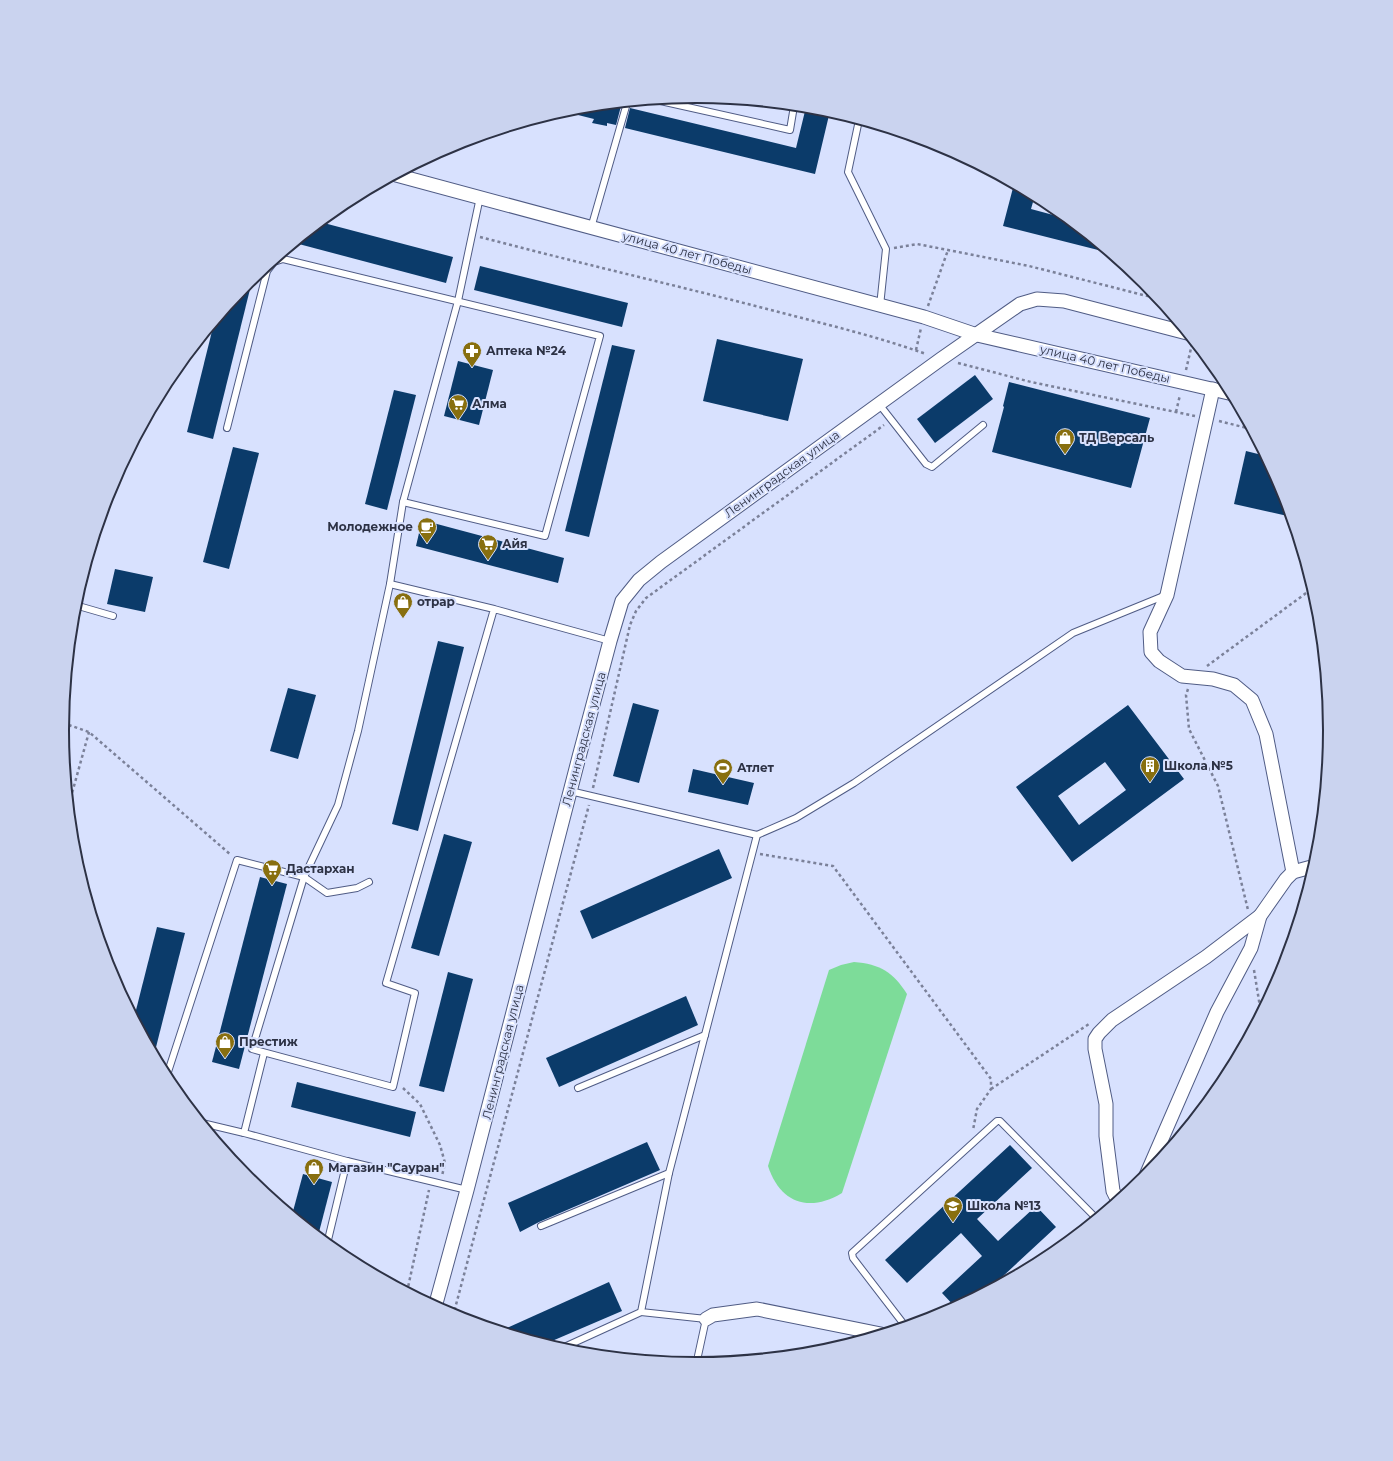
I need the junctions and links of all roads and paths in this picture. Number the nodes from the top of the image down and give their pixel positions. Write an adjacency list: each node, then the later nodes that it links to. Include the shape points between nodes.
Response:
1 (672, 104): 3 (lane, via 790,130)
2 (626, 107): 7 (lane)
3 (793, 111)
4 (859, 124): 9 (lane, via 848,172)
5 (403, 177): 6 (street, улица 40 лет Победы)
6 (480, 197): 7 (street, улица 40 лет Победы); 8 (lane)
7 (591, 228): 15 (street, улица 40 лет Победы)
8 (472, 235): 14 (lane); 19 (path, via 732,299)
9 (886, 249): 10 (path, via 917,244); 15 (lane)
10 (948, 250): 13 (path, via 1029,266); 16 (path)
11 (283, 259): 14 (lane)
12 (266, 275): 27 (lane)
13 (1149, 296)
14 (458, 301): 29 (lane); 29 (lane, via 600,336 545,536)
15 (880, 306): 16 (street, улица 40 лет Победы)
16 (924, 317): 18 (street, улица 40 лет Победы); 19 (path)
17 (1178, 330): 18 (street, via 1064,301 1037,299 1020,304)
18 (977, 335): 20 (street, Ленинградская улица); 21 (street, улица 40 лет Победы)
19 (916, 350): 20 (path)
20 (941, 359): 23 (street, Ленинградская улица); 24 (path, via 1032,382)
21 (1213, 389): 22 (street, улица 40 лет Победы); 24 (street)
22 (1224, 392)
23 (879, 404): 25 (lane); 36 (street, Ленинградская улица, via 639,580 622,601)
24 (1206, 419): 28 (path); 32 (street)
25 (891, 420): 26 (lane, via 926,464 932,467); 42 (path, via 646,598 630,625)
26 (983, 425)
27 (227, 428)
28 (1246, 428)
29 (403, 502): 30 (lane)
30 (390, 584): 34 (lane); 48 (lane, via 358,731 338,805)
31 (1308, 591): 37 (path)
32 (1167, 594): 37 (street, via 1150,632 1150,652 1182,676); 43 (lane, via 1073,633 854,783 796,818)
33 (81, 607): 35 (lane)
34 (494, 609): 36 (lane); 57 (lane, via 386,983 415,993)
35 (113, 616)
36 (610, 641): 40 (street, Ленинградская улица)
37 (1193, 677): 47 (street, via 1234,685 1252,700 1266,734); 50 (path, via 1186,695 1189,729 1218,786)
38 (69, 725): 39 (path)
39 (89, 732): 41 (path); 45 (path)
40 (570, 792): 42 (lane); 68 (street, Ленинградская улица)
41 (72, 793)
42 (591, 796): 43 (lane); 75 (path)
43 (757, 836): 44 (lane)
44 (752, 853): 54 (lane); 59 (path, via 833,866 992,1078)
45 (237, 860): 48 (lane); 56 (lane)
46 (1309, 868): 47 (street)
47 (1293, 872): 50 (street)
48 (304, 877): 49 (lane, via 327,893 356,888); 55 (lane, via 252,1049)
49 (369, 882)
50 (1255, 916): 64 (street, via 1251,948 1216,1012); 69 (street, via 1206,957 1112,1020 1095,1039 1097,1063 1106,1104 1106,1136)
51 (1254, 970): 52 (path)
52 (1260, 1006)
53 (1095, 1020): 59 (path)
54 (705, 1036): 58 (lane); 65 (lane)
55 (264, 1053): 57 (lane, via 393,1087); 61 (lane)
56 (169, 1069)
57 (395, 1080): 67 (path, via 420,1104 440,1145 445,1163)
58 (578, 1088)
59 (991, 1089): 62 (path, via 976,1109)
60 (209, 1125): 61 (lane)
61 (244, 1133): 63 (lane)
62 (971, 1145): 70 (lane, via 1000,1121); 78 (lane, via 852,1253 853,1258)
63 (347, 1161): 66 (lane); 72 (lane)
64 (1152, 1161)
65 (669, 1173): 71 (lane); 76 (lane)
66 (431, 1182): 67 (lane); 73 (path)
67 (440, 1184): 68 (lane)
68 (467, 1190): 74 (street, Ленинградская улица)
69 (1116, 1197)
70 (1093, 1215)
71 (540, 1226)
72 (328, 1238)
73 (408, 1287)
74 (437, 1301)
75 (455, 1309)
76 (641, 1312): 77 (lane); 80 (lane)
77 (706, 1319): 79 (street, via 713,1315 757,1310); 81 (lane)
78 (903, 1323)
79 (873, 1333)
80 (569, 1345)
81 (698, 1358)

